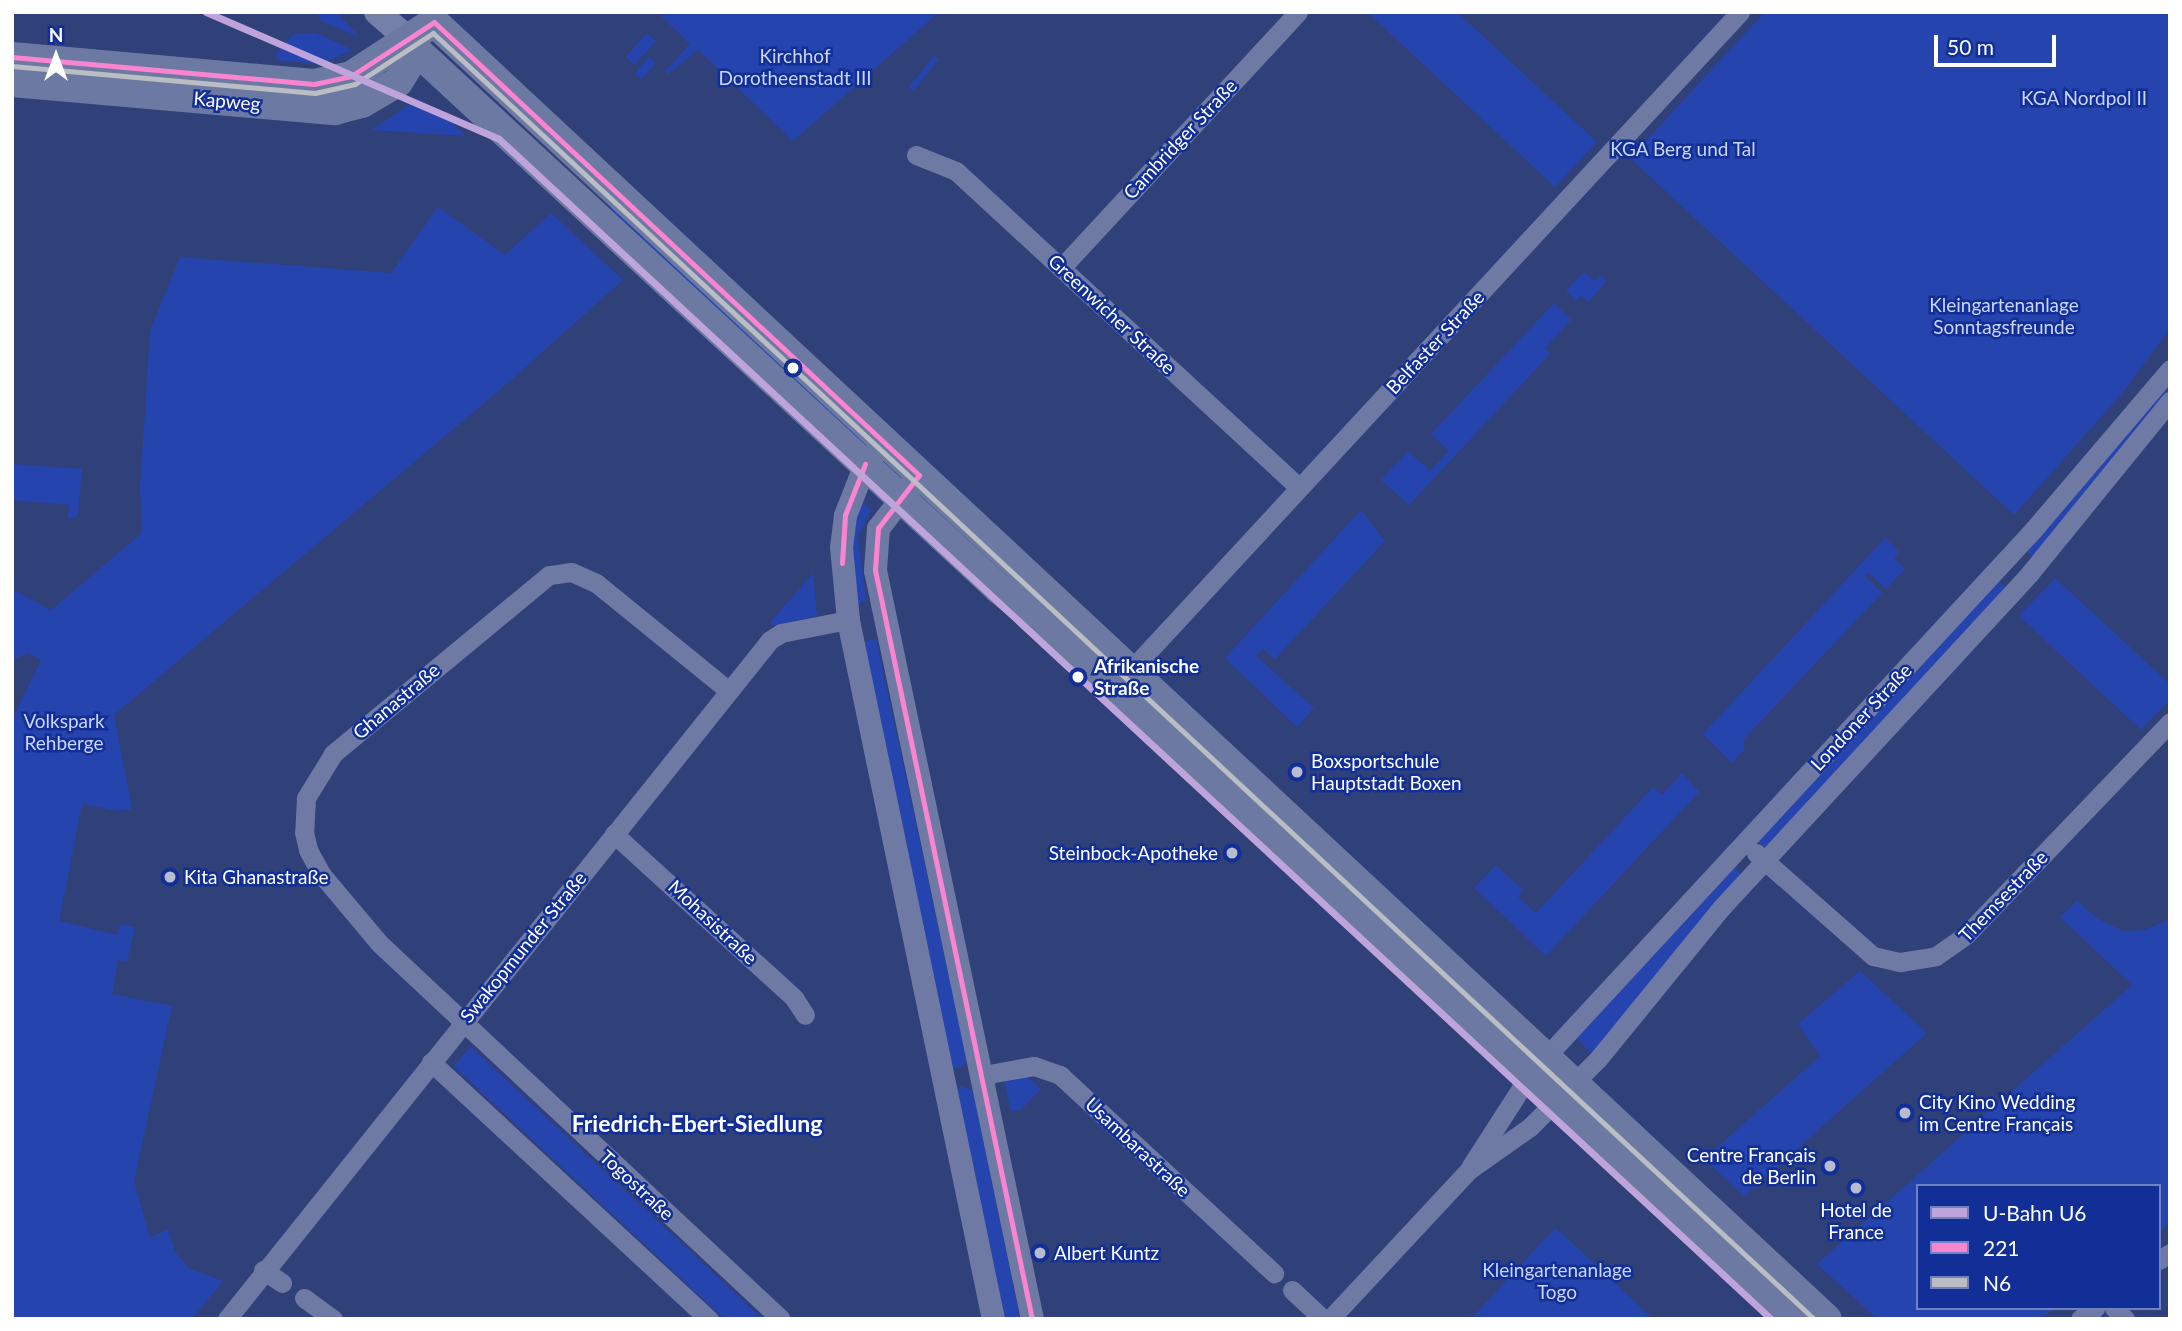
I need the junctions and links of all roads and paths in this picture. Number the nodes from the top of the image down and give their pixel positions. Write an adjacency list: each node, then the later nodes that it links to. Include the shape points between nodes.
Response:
1 (377, 12): 5 (main road)
2 (1298, 12): 12 (street, Cambridger Straße)
3 (1740, 12): 17 (street, Belfaster Straße)
4 (434, 15): 5 (main road); 10 (main road)
5 (411, 46): 7 (main road, Kapweg, via 398,82 362,103 335,110); 11 (main road)
6 (12, 57): 7 (main road, Kapweg)
7 (94, 76): 8 (main road, Kapweg)
8 (12, 82)
9 (916, 155): 12 (street, Greenwicher Straße, via 956,171)
10 (602, 180): 11 (main road); 15 (main road)
11 (579, 202): 15 (main road)
12 (1062, 267): 17 (street, Greenwicher Straße)
13 (2170, 369): 24 (street, Londoner Straße, via 2055,506)
14 (2170, 401): 25 (street, Londoner Straße, via 2030,573)
15 (874, 453): 16 (main road); 19 (street, via 845,515 841,547)
16 (910, 487): 18 (street, via 875,536 875,570); 20 (main road); 29 (main road, via 999,589)
17 (1299, 487): 20 (street, Belfaster Straße)
18 (884, 614): 19 (street); 30 (street)
19 (848, 620): 21 (street, Swakopmunder Straße, via 781,633); 31 (street)
20 (1130, 671): 29 (main road)
21 (729, 691): 23 (street, Swakopmunder Straße); 27 (street, Ghanastraße, via 596,583 571,572 560,573 539,581 322,766 306,798 308,850 356,918)
22 (2170, 722): 25 (street, Themsestraße, via 1966,935 1936,956 1900,961 1873,956)
23 (614, 834): 26 (street, Mohasistraße, via 794,998); 27 (street, Swakopmunder Straße)
24 (1744, 844): 25 (street, Themsestraße); 29 (street, Londoner Straße)
25 (1765, 861): 32 (street, Londoner Straße)
26 (805, 1015)
27 (462, 1022): 28 (street, Swakopmunder Straße); 42 (street, Togostraße)
28 (431, 1062): 34 (street, Swakopmunder Straße); 41 (street)
29 (1537, 1066): 32 (main road); 33 (street, Londoner Straße)
30 (983, 1075): 31 (street); 35 (street, Usambarastraße, via 1034,1066 1060,1076); 44 (street)
31 (945, 1083): 43 (street)
32 (1566, 1092): 33 (street, Londoner Straße, via 1530,1127); 47 (main road); 48 (main road)
33 (1469, 1170): 46 (street)
34 (263, 1270): 36 (street); 39 (street, Swakopmunder Straße)
35 (1274, 1273)
36 (282, 1283)
37 (1292, 1290): 45 (street)
38 (304, 1298): 40 (street)
39 (228, 1319)
40 (333, 1319)
41 (709, 1319)
42 (781, 1319)
43 (993, 1319)
44 (1032, 1319)
45 (1323, 1319)
46 (1330, 1319)
47 (1793, 1319)
48 (1826, 1319)

